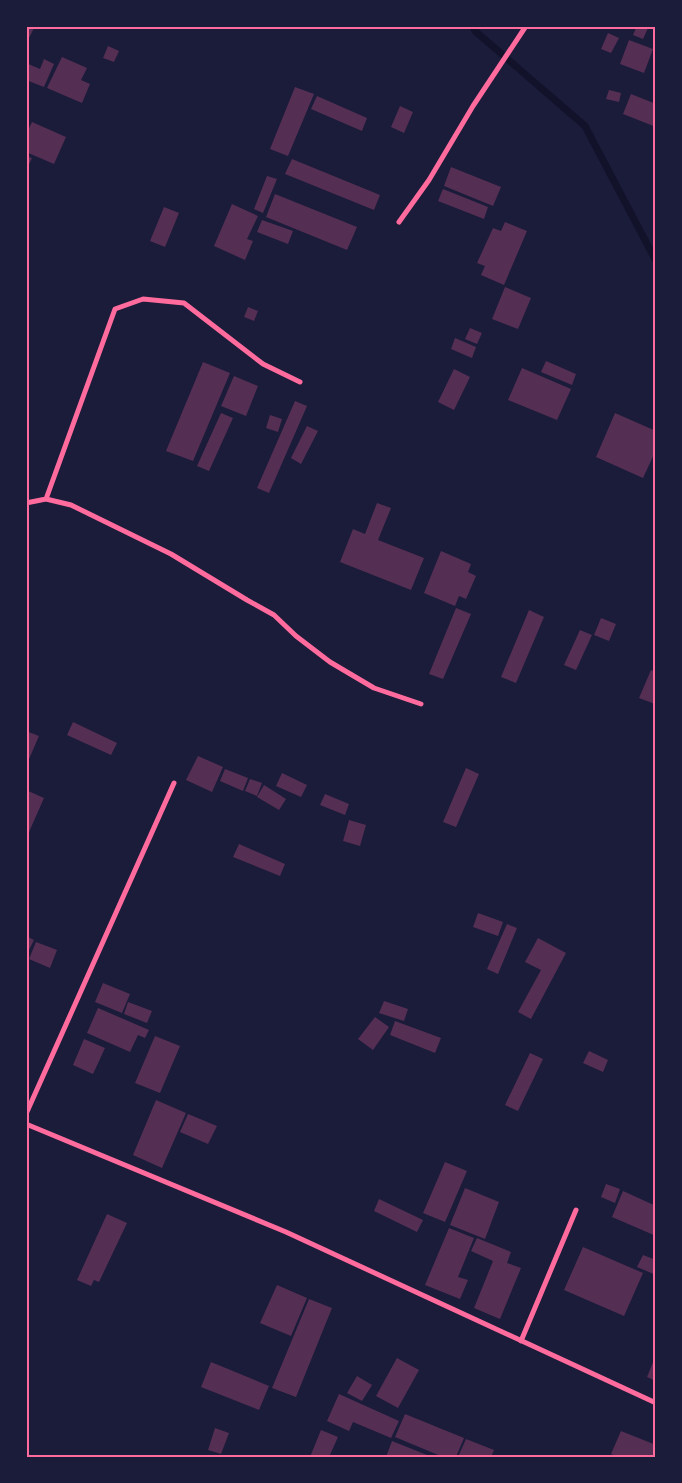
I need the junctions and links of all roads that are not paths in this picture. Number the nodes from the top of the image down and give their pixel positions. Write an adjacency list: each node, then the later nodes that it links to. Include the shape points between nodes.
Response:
1 (526, 26): 2 (street)
2 (399, 222)
3 (300, 382): 4 (street, via 263,364 184,303 143,300 115,309)
4 (46, 499): 5 (street); 6 (street, via 71,505 171,554 274,615 338,667 374,688)
5 (26, 504)
6 (421, 704)
7 (174, 783): 8 (street)
8 (26, 1114)
9 (26, 1124): 11 (street, via 286,1232)
10 (576, 1210): 11 (street)
11 (521, 1341): 12 (street)
12 (656, 1403)

